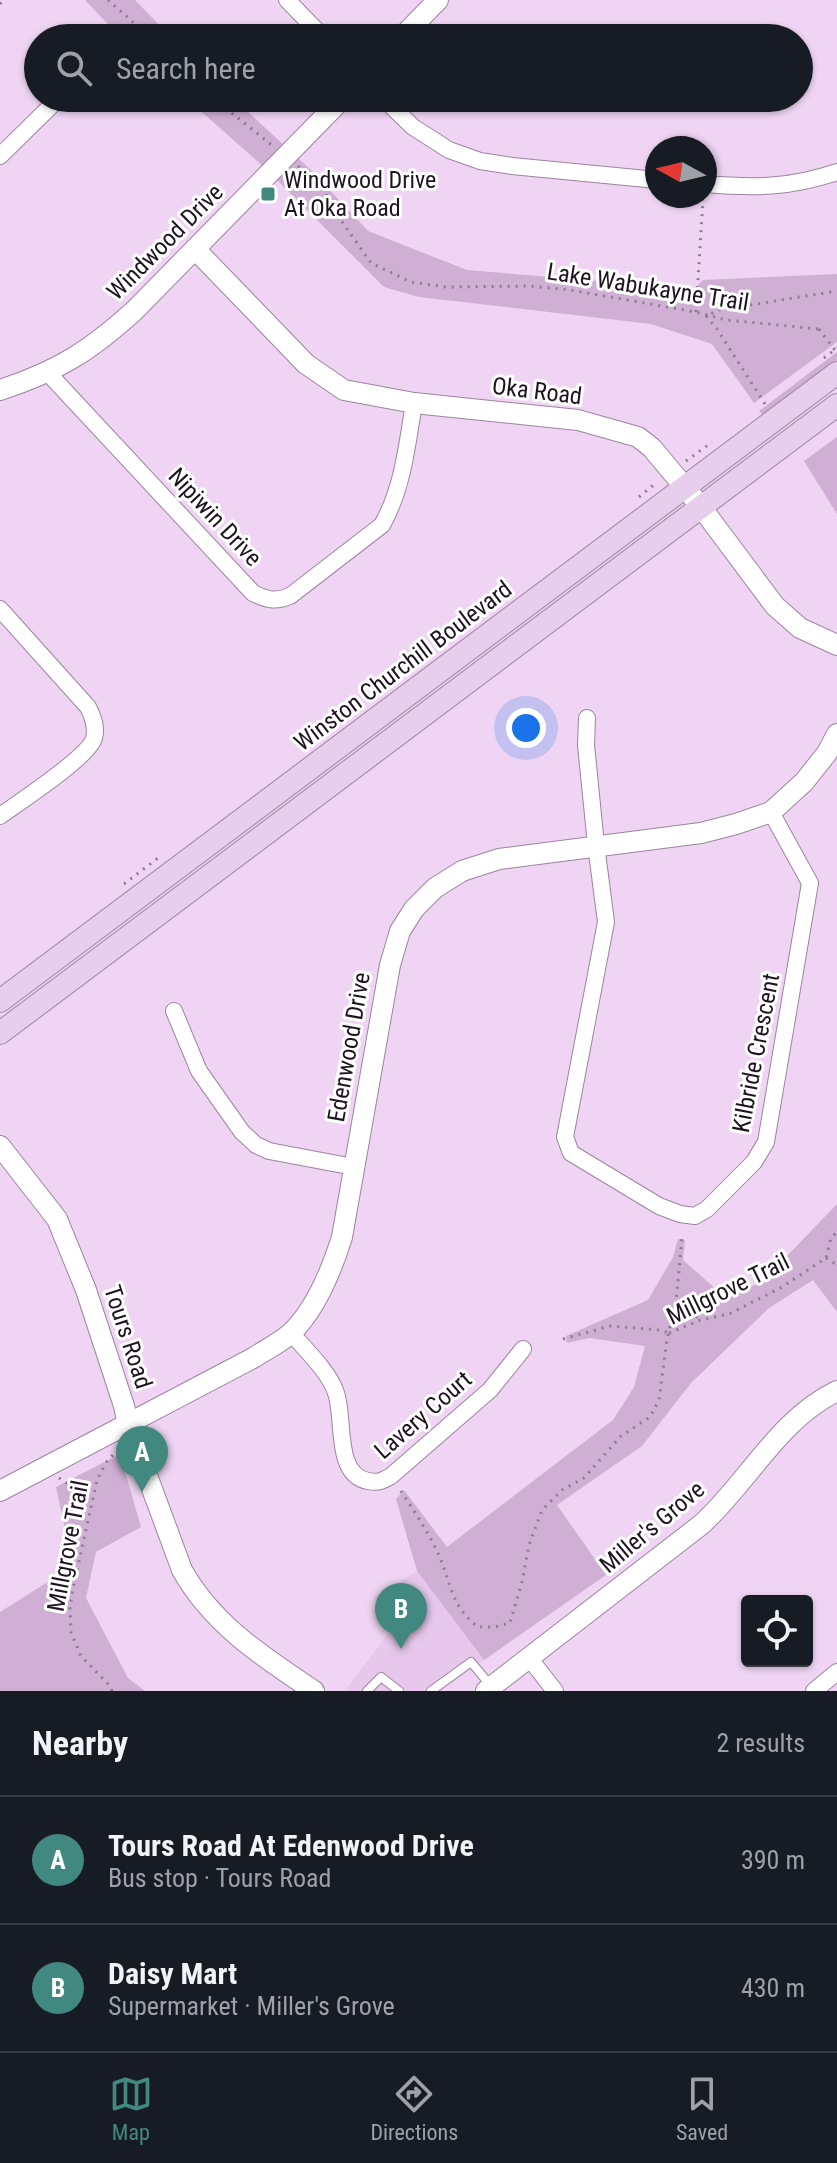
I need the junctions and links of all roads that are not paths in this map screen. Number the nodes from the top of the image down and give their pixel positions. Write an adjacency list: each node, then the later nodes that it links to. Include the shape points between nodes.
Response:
1 (287, 0): 3 (street)
2 (438, 0): 4 (street)
3 (310, 24)
4 (415, 24)
5 (45, 112): 8 (street)
6 (329, 112): 12 (street, Windwood Drive)
7 (397, 112): 10 (street, via 449,150 480,161)
8 (0, 156)
9 (837, 172): 11 (street, via 781,186)
10 (645, 179)
11 (717, 185)
12 (195, 249): 13 (street, Windwood Drive, via 107,336); 16 (street, Oka Road, via 306,364 344,390)
13 (48, 373): 15 (street, Windwood Drive); 16 (street, Nipiwin Drive, via 253,593 278,601 382,525 399,488)
14 (837, 373): 18 (main road, Winston Churchill Boulevard)
15 (0, 390)
16 (414, 403): 18 (street, Oka Road, via 606,426 638,437)
17 (837, 405): 19 (main road)
18 (685, 487): 19 (street, Oka Road); 27 (main road, Winston Churchill Boulevard)
19 (701, 507): 21 (street, Oka Road, via 775,606 800,628); 29 (main road)
20 (0, 609): 25 (street, via 95,721 94,741 83,755)
21 (837, 645)
22 (587, 718): 26 (street)
23 (837, 734): 24 (street, Edenwood Drive, via 804,782)
24 (771, 812): 26 (street, Edenwood Drive, via 701,833); 26 (street, Kilbride Crescent, via 810,883 766,1142 754,1162 695,1216 659,1206 571,1153 565,1137 606,922)
25 (0, 816)
26 (596, 845): 31 (street, Edenwood Drive, via 499,859 462,871 414,909 400,931 390,965)
27 (0, 1001)
28 (174, 1011): 31 (street, via 199,1071 256,1145)
29 (0, 1033)
30 (0, 1146): 35 (street, Tours Road, via 62,1230)
31 (354, 1167): 32 (street, Edenwood Drive, via 334,1264 314,1304)
32 (291, 1333): 33 (street, Lavery Court, via 336,1393 349,1469 362,1480 379,1483 490,1390); 35 (street, Edenwood Drive)
33 (523, 1349)
34 (837, 1391): 37 (street, Miller's Grove, via 798,1416 702,1524)
35 (128, 1424): 36 (street, Edenwood Drive); 40 (street, Tours Road, via 194,1592 264,1658)
36 (0, 1491)
37 (530, 1659): 39 (street, Miller's Grove); 44 (street)
38 (837, 1672): 45 (street)
39 (489, 1689): 43 (lane, via 471,1662)
40 (314, 1691)
41 (367, 1691): 42 (lane, via 381,1677)
42 (399, 1691)
43 (431, 1691)
44 (555, 1691)
45 (814, 1691)

